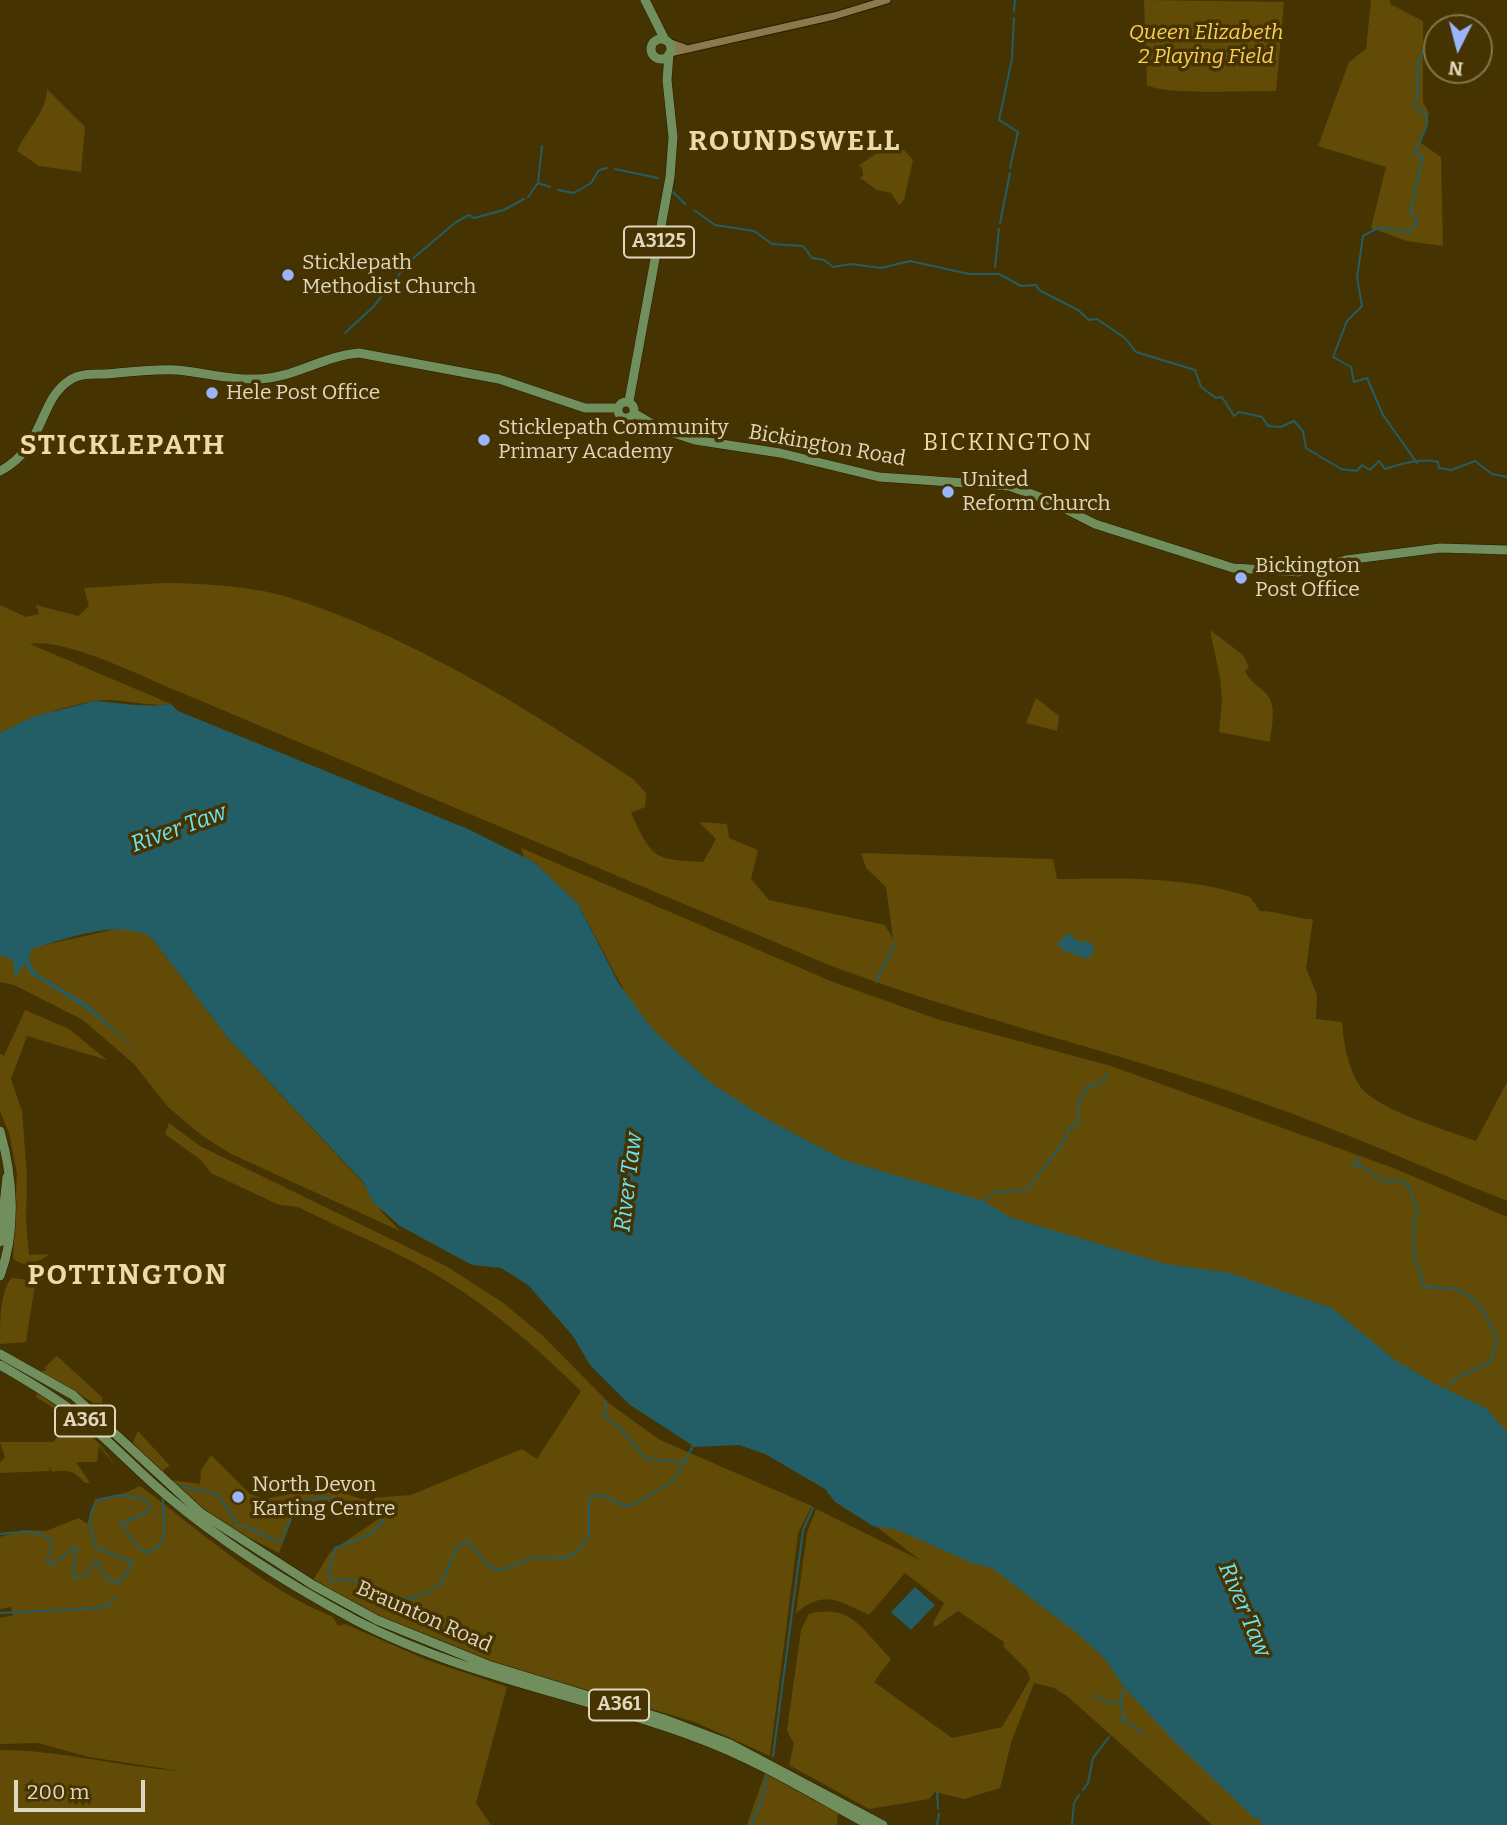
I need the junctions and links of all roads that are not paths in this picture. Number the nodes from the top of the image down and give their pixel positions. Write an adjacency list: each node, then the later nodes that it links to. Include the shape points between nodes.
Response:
1 (645, 0): 3 (main road, A3125)
2 (887, 0): 6 (street)
3 (652, 16): 4 (main road, A3125); 5 (main road, A3125)
4 (666, 41): 5 (main road); 6 (street); 7 (main road, A3125)
5 (653, 42): 8 (main road, A3125, via 651,49)
6 (686, 48): 7 (street)
7 (669, 54): 8 (main road); 9 (main road, A3125)
8 (657, 58): 9 (main road, A3125)
9 (667, 80): 10 (main road, A3125, via 673,137 670,177)
10 (629, 401): 11 (main road); 12 (main road)
11 (618, 408): 12 (main road, via 625,418); 13 (main road, via 585,408 499,379 359,353 339,355 272,379 162,370 72,378 56,394 27,451)
12 (634, 413): 14 (main road, Bickington Road, via 661,429 695,440 780,453 879,477 1009,486 1095,524 1233,568 1299,572 1346,560 1440,548)
13 (0, 471)
14 (1507, 550)
15 (0, 1131): 16 (main road)
16 (7, 1175): 17 (main road); 18 (main road, via 12,1188 10,1224)
17 (0, 1242)
18 (0, 1276)
19 (0, 1354): 22 (main road, Braunton Road / A361, via 73,1395 201,1513 377,1620 488,1665 730,1744)
20 (0, 1365): 21 (main road, Braunton Road / A361, via 75,1413 215,1534 334,1608 449,1660 696,1737)
21 (869, 1825)
22 (883, 1825)

